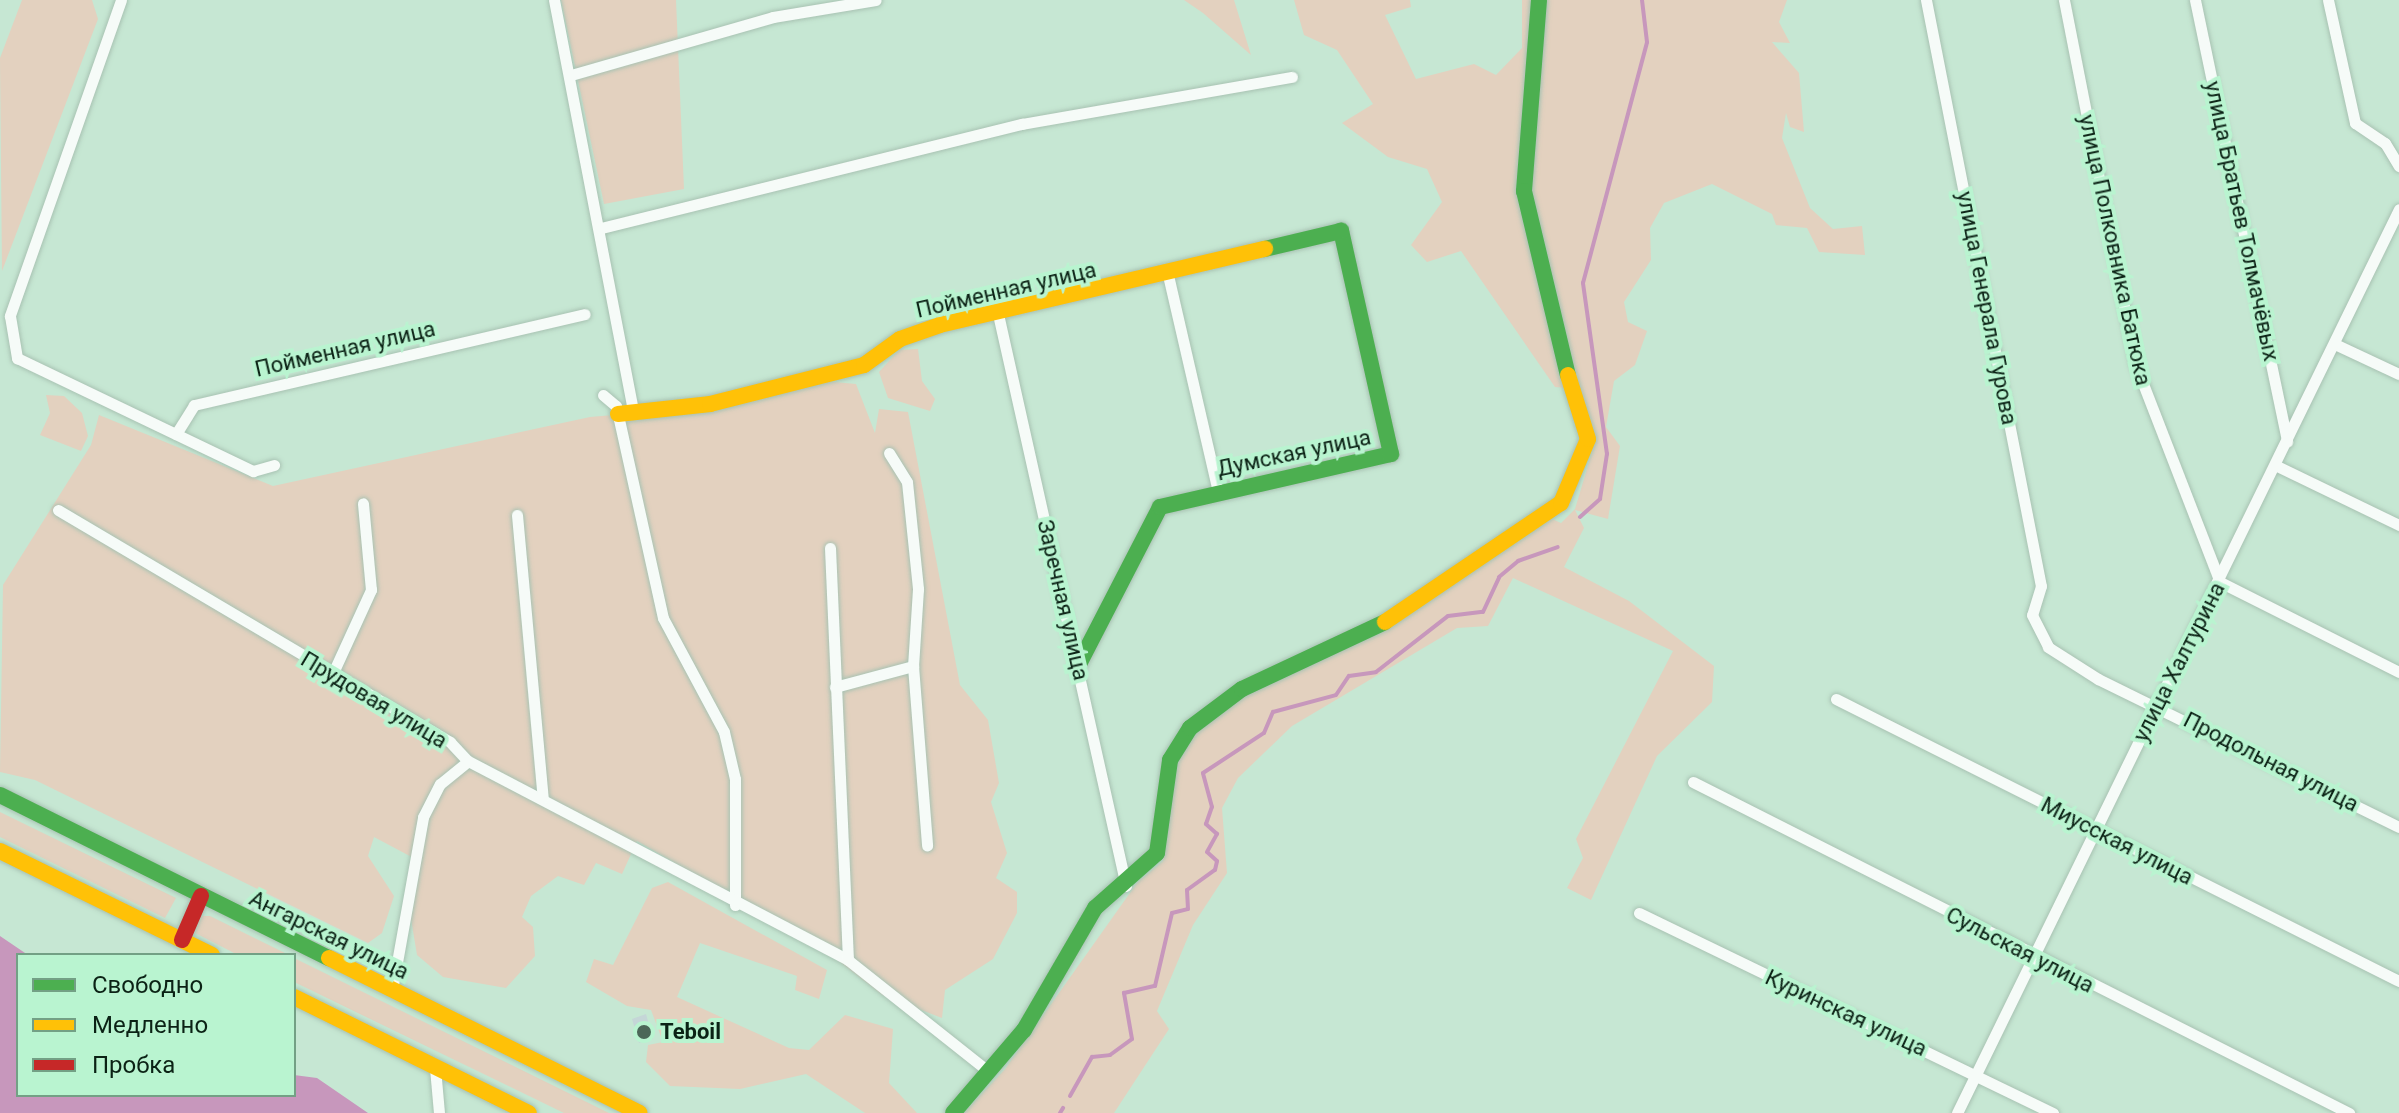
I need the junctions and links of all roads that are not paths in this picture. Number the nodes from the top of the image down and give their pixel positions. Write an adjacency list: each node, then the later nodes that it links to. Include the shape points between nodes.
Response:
1 (121, 0): 22 (street, via 10,316 17,358)
2 (554, 0): 9 (street)
3 (876, 0): 9 (street, via 773,17)
4 (1539, 0): 52 (street, via 1524,191 1543,293 1588,439 1561,503 1368,634 1214,705 1178,743 1162,842)
5 (1926, 0): 34 (street, улица Генерала Гурова, via 2041,586)
6 (2064, 0): 33 (street, улица Полковника Батюка, via 2135,363)
7 (2195, 0): 23 (street, улица Братьев Толмачёвых)
8 (2328, 0): 11 (street, via 2355,123 2385,143)
9 (571, 75): 13 (street)
10 (1292, 77): 13 (street, via 1022,124)
11 (2399, 166)
12 (2399, 209): 18 (street, улица Халтурина)
13 (601, 228): 21 (street)
14 (1341, 231): 15 (street, Пойменная улица); 27 (street, Думская улица, via 1391,454)
15 (1168, 275): 17 (street, Пойменная улица); 27 (street)
16 (585, 314): 22 (street, Пойменная улица, via 194,405)
17 (998, 314): 21 (street, Пойменная улица, via 900,339 864,365 710,404); 36 (street, Заречная улица)
18 (2337, 345): 19 (street); 23 (street, улица Халтурина)
19 (2399, 374)
20 (603, 395): 21 (street)
21 (625, 412): 54 (street, via 663,618 724,732 735,779)
22 (176, 434): 25 (street, via 253,471)
23 (2287, 443): 26 (street, улица Халтурина)
24 (889, 453): 35 (street, via 907,482 918,589)
25 (274, 465)
26 (2277, 466): 31 (street); 33 (street, улица Халтурина)
27 (1218, 492): 36 (street, Думская улица, via 1160,507)
28 (363, 503): 38 (street, via 371,590)
29 (58, 510): 38 (street, Прудовая улица)
30 (517, 515): 46 (street)
31 (2399, 525)
32 (830, 548): 39 (street)
33 (2220, 582): 37 (street); 41 (street, улица Халтурина)
34 (2032, 615): 41 (street, Продольная улица, via 2048,647 2068,663)
35 (913, 666): 39 (street); 50 (street)
36 (1078, 666): 52 (street, Заречная улица)
37 (2399, 672)
38 (332, 675): 42 (street, Прудовая улица, via 450,742)
39 (835, 687): 59 (street)
40 (1836, 699): 49 (street, Миусская улица)
41 (2158, 704): 48 (street, Продольная улица); 49 (street, улица Халтурина)
42 (468, 761): 46 (street, Прудовая улица); 61 (street, via 440,784 423,817)
43 (1693, 782): 58 (street, Сульская улица)
44 (0, 787): 47 (street)
45 (0, 795): 47 (street, Ангарская улица)
46 (543, 798): 54 (street, Прудовая улица)
47 (23, 806): 53 (street, Ангарская улица)
48 (2399, 827)
49 (2095, 831): 58 (street, улица Халтурина); 60 (street, Миусская улица)
50 (927, 845)
51 (1, 852): 56 (street)
52 (1126, 886): 64 (street, via 1095,908 1024,1030)
53 (201, 896): 56 (street); 61 (street, Ангарская улица)
54 (735, 905): 59 (street, Прудовая улица)
55 (1639, 913): 65 (street, Куринская улица)
56 (182, 940): 57 (street)
57 (208, 953)
58 (2033, 957): 65 (street, улица Халтурина); 72 (street, Сульская улица)
59 (848, 960): 64 (street, Прудовая улица)
60 (2399, 981)
61 (392, 990): 68 (street, Ангарская улица)
62 (296, 998): 63 (street)
63 (435, 1068): 66 (street); 67 (street)
64 (988, 1071): 69 (street)
65 (1977, 1076): 70 (street, улица Халтурина); 71 (street, Куринская улица)
66 (439, 1113)
67 (529, 1113)
68 (640, 1113)
69 (953, 1113)
70 (1957, 1113)
71 (2053, 1113)
72 (2349, 1113)

